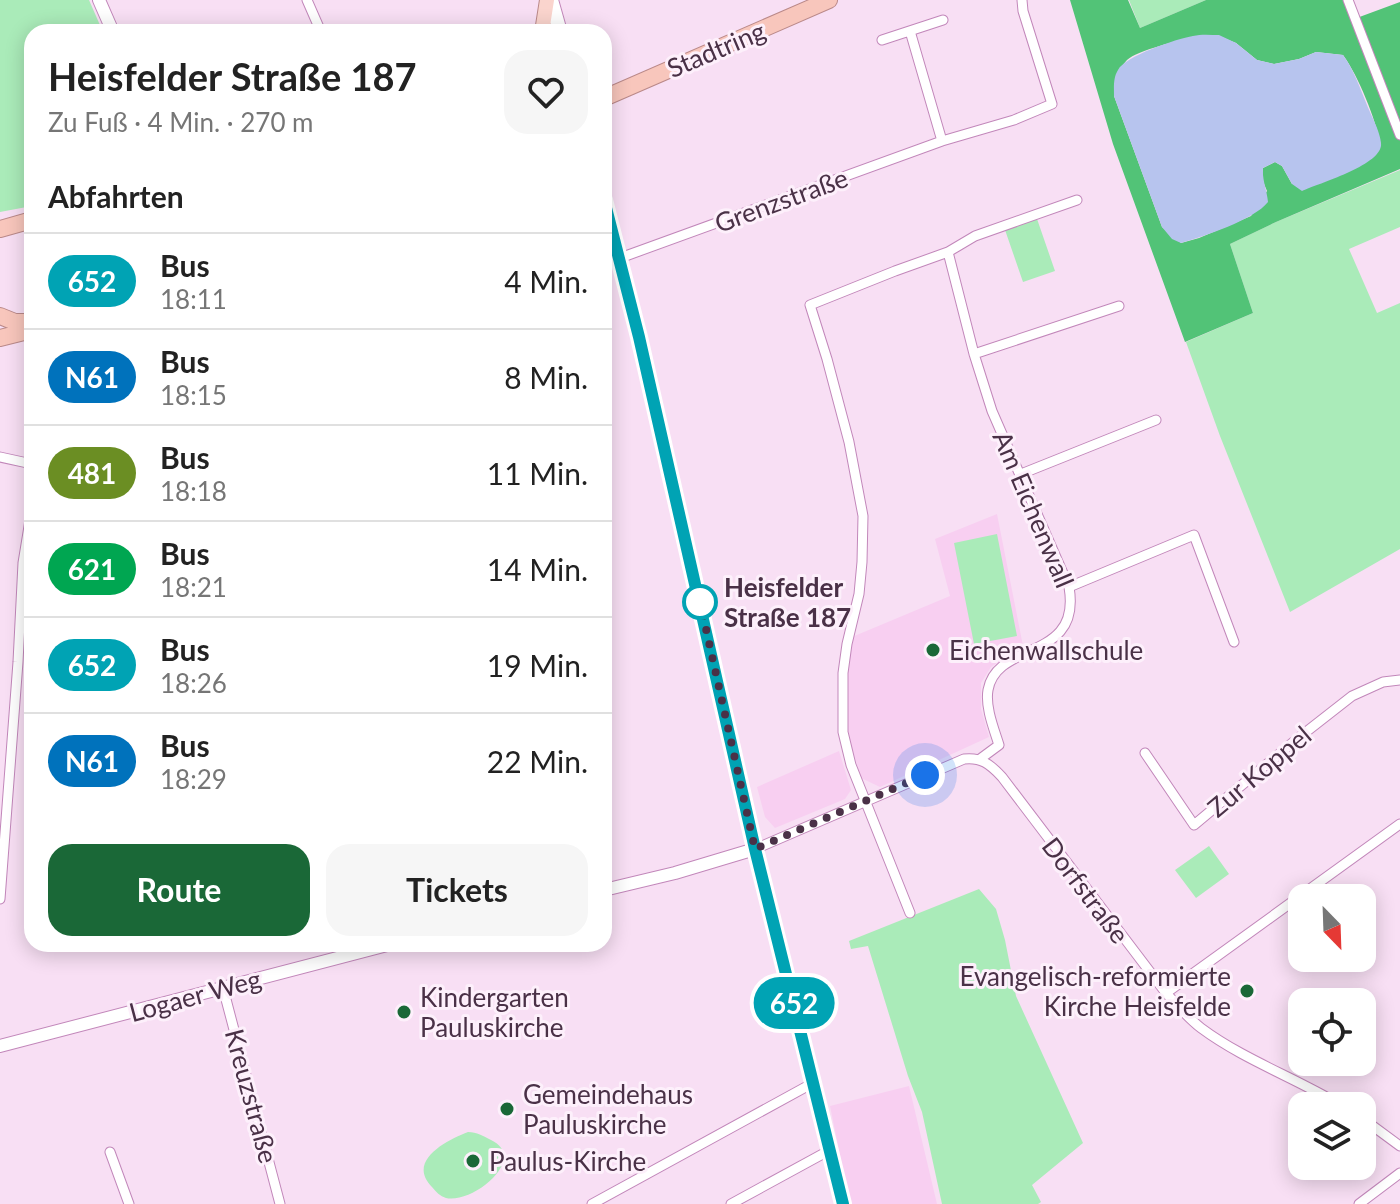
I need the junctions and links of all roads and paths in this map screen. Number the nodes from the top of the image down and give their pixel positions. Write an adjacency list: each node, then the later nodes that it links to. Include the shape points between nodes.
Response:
1 (99, 0): 8 (street)
2 (307, 0): 9 (street)
3 (549, 0): 10 (main road); 11 (main road)
4 (829, 0): 14 (highway, Stadtring)
5 (1022, 0): 16 (street, Grenzstraße, via 1052,104)
6 (1348, 0): 15 (street)
7 (943, 20): 12 (street)
8 (110, 24)
9 (318, 24)
10 (544, 24)
11 (557, 24)
12 (910, 31): 13 (street); 16 (street)
13 (882, 40)
14 (612, 95)
15 (1400, 135)
16 (942, 141): 22 (street, Grenzstraße)
17 (1077, 200): 21 (street, via 975,236)
18 (24, 222): 19 (highway)
19 (0, 229)
20 (612, 229): 22 (main road)
21 (948, 252): 28 (street, Am Eichenwall); 39 (street, via 810,305 849,442 863,516 859,594 847,644 842,708 851,765)
22 (620, 258): 41 (main road)
23 (1119, 306): 28 (street)
24 (0, 316): 25 (highway)
25 (24, 322)
26 (24, 332): 27 (highway)
27 (0, 338)
28 (974, 354): 32 (street, Am Eichenwall, via 992,411)
29 (1156, 420): 32 (street)
30 (0, 457): 31 (street)
31 (24, 462)
32 (1021, 474): 34 (street, Am Eichenwall)
33 (24, 557): 42 (street)
34 (1069, 587): 35 (street, via 1194,535); 38 (street, Am Eichenwall, via 1070,610 1059,634 995,674 987,698 999,745)
35 (1234, 642)
36 (1400, 680): 37 (street, Zur Koppel, via 1352,696 1194,825)
37 (1145, 753)
38 (980, 759): 39 (street, via 964,759); 48 (street, Dorfstraße, via 1002,777)
39 (865, 802): 41 (street); 45 (street)
40 (1400, 824): 48 (street)
41 (755, 849): 43 (street); 50 (main road)
42 (1, 867): 44 (street)
43 (612, 888)
44 (0, 899)
45 (910, 913)
46 (360, 952): 47 (street, Logaer Weg)
47 (223, 988): 49 (street, Logaer Weg); 58 (street, Kreuzstraße)
48 (1166, 993): 51 (street, Dorfstraße, via 1223,1042)
49 (0, 1046)
50 (813, 1083): 54 (main road); 59 (street)
51 (1319, 1092)
52 (1376, 1128): 53 (street)
53 (1400, 1146)
54 (830, 1150): 60 (street); 61 (main road)
55 (110, 1152): 57 (street)
56 (1400, 1173): 62 (street)
57 (129, 1204)
58 (280, 1204)
59 (592, 1204)
60 (731, 1204)
61 (843, 1204)
62 (1359, 1204)

